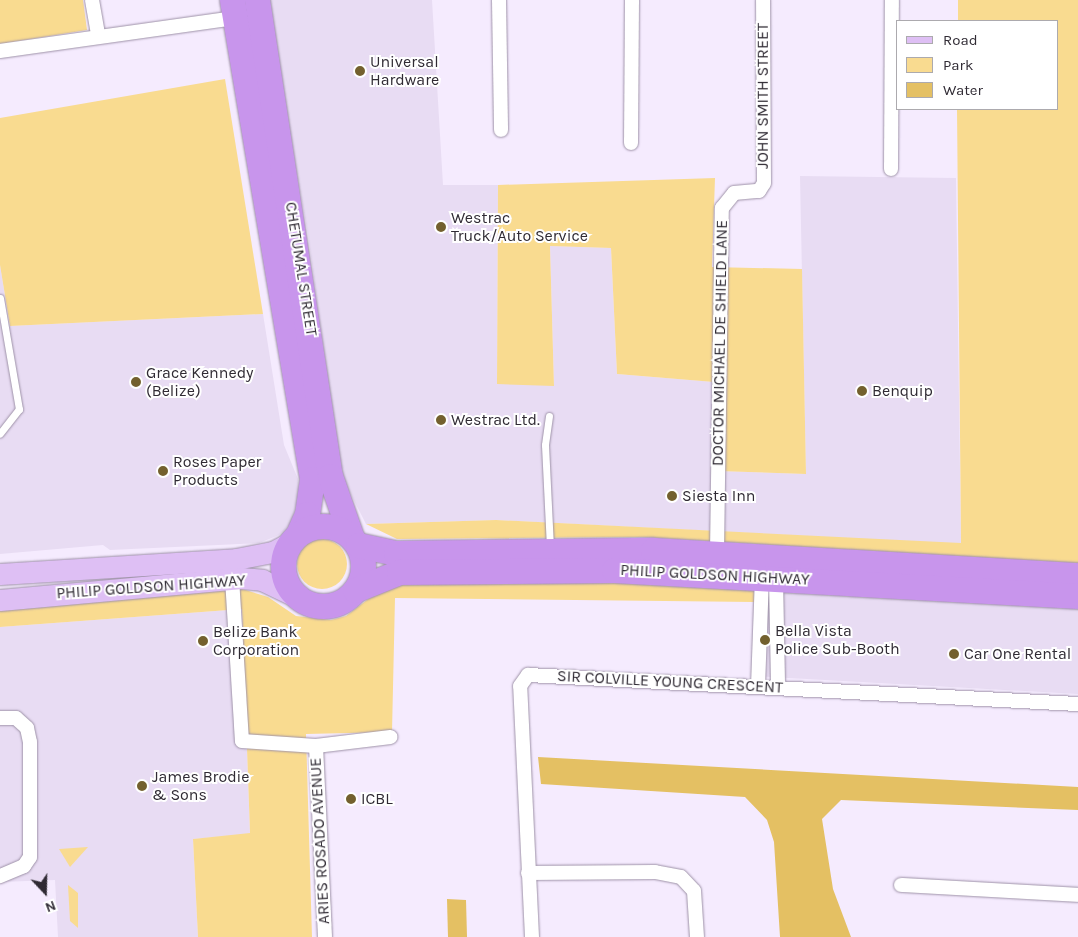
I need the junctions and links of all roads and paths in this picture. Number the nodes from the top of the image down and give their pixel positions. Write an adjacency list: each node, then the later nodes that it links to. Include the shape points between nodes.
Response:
1 (92, 0): 8 (street)
2 (256, 0): 14 (highway, CHETUMAL STREET)
3 (499, 0): 10 (street)
4 (632, 0): 11 (street)
5 (763, 0): 13 (street, JOHN SMITH STREET, via 764,183)
6 (892, 0): 12 (street)
7 (233, 9): 8 (street); 14 (highway, CHETUMAL STREET)
8 (98, 34): 9 (street)
9 (0, 52)
10 (502, 130)
11 (631, 143)
12 (891, 169)
13 (759, 191): 21 (street, DOCTOR MICHAEL DE SHIELD LANE, via 734,193 722,208)
14 (277, 200): 18 (highway, CHETUMAL STREET, via 312,479 309,506); 19 (highway, CHETUMAL STREET, via 330,476)
15 (0, 298): 17 (lane, via 19,409)
16 (549, 416): 20 (lane, via 545,445)
17 (0, 433)
18 (295, 538): 19 (highway, via 325,526); 22 (main road, PHILIP GOLDSON HIGHWAY, via 255,556 192,563); 28 (highway, via 284,571)
19 (354, 540): 20 (highway, PHILIP GOLDSON HIGHWAY, via 396,553); 26 (highway, via 364,568)
20 (550, 551): 21 (highway, PHILIP GOLDSON HIGHWAY)
21 (717, 553): 23 (highway, PHILIP GOLDSON HIGHWAY)
22 (0, 574)
23 (1078, 574)
24 (232, 578): 28 (main road, PHILIP GOLDSON HIGHWAY, via 262,580); 29 (main road, PHILIP GOLDSON HIGHWAY); 35 (street, via 242,741)
25 (769, 579): 26 (highway, PHILIP GOLDSON HIGHWAY, via 614,570 398,572); 27 (highway, PHILIP GOLDSON HIGHWAY); 30 (street); 31 (street)
26 (355, 590): 28 (highway, via 328,606)
27 (1078, 596)
28 (299, 598)
29 (0, 600)
30 (758, 686): 31 (street, SIR COLVILLE YOUNG CRESCENT); 36 (street, SIR COLVILLE YOUNG CRESCENT, via 524,678 520,686)
31 (778, 687): 32 (street, SIR COLVILLE YOUNG CRESCENT)
32 (1078, 704)
33 (0, 718): 37 (street, via 16,718 27,728 30,800 30,857 24,866)
34 (390, 737): 35 (street)
35 (316, 746): 40 (street, ARIES ROSADO AVENUE)
36 (528, 873): 41 (street, SIR COLVILLE YOUNG CRESCENT); 42 (street, via 655,872 681,877 694,891)
37 (0, 876)
38 (901, 886): 39 (street)
39 (1078, 896)
40 (325, 937)
41 (532, 937)
42 (697, 937)

